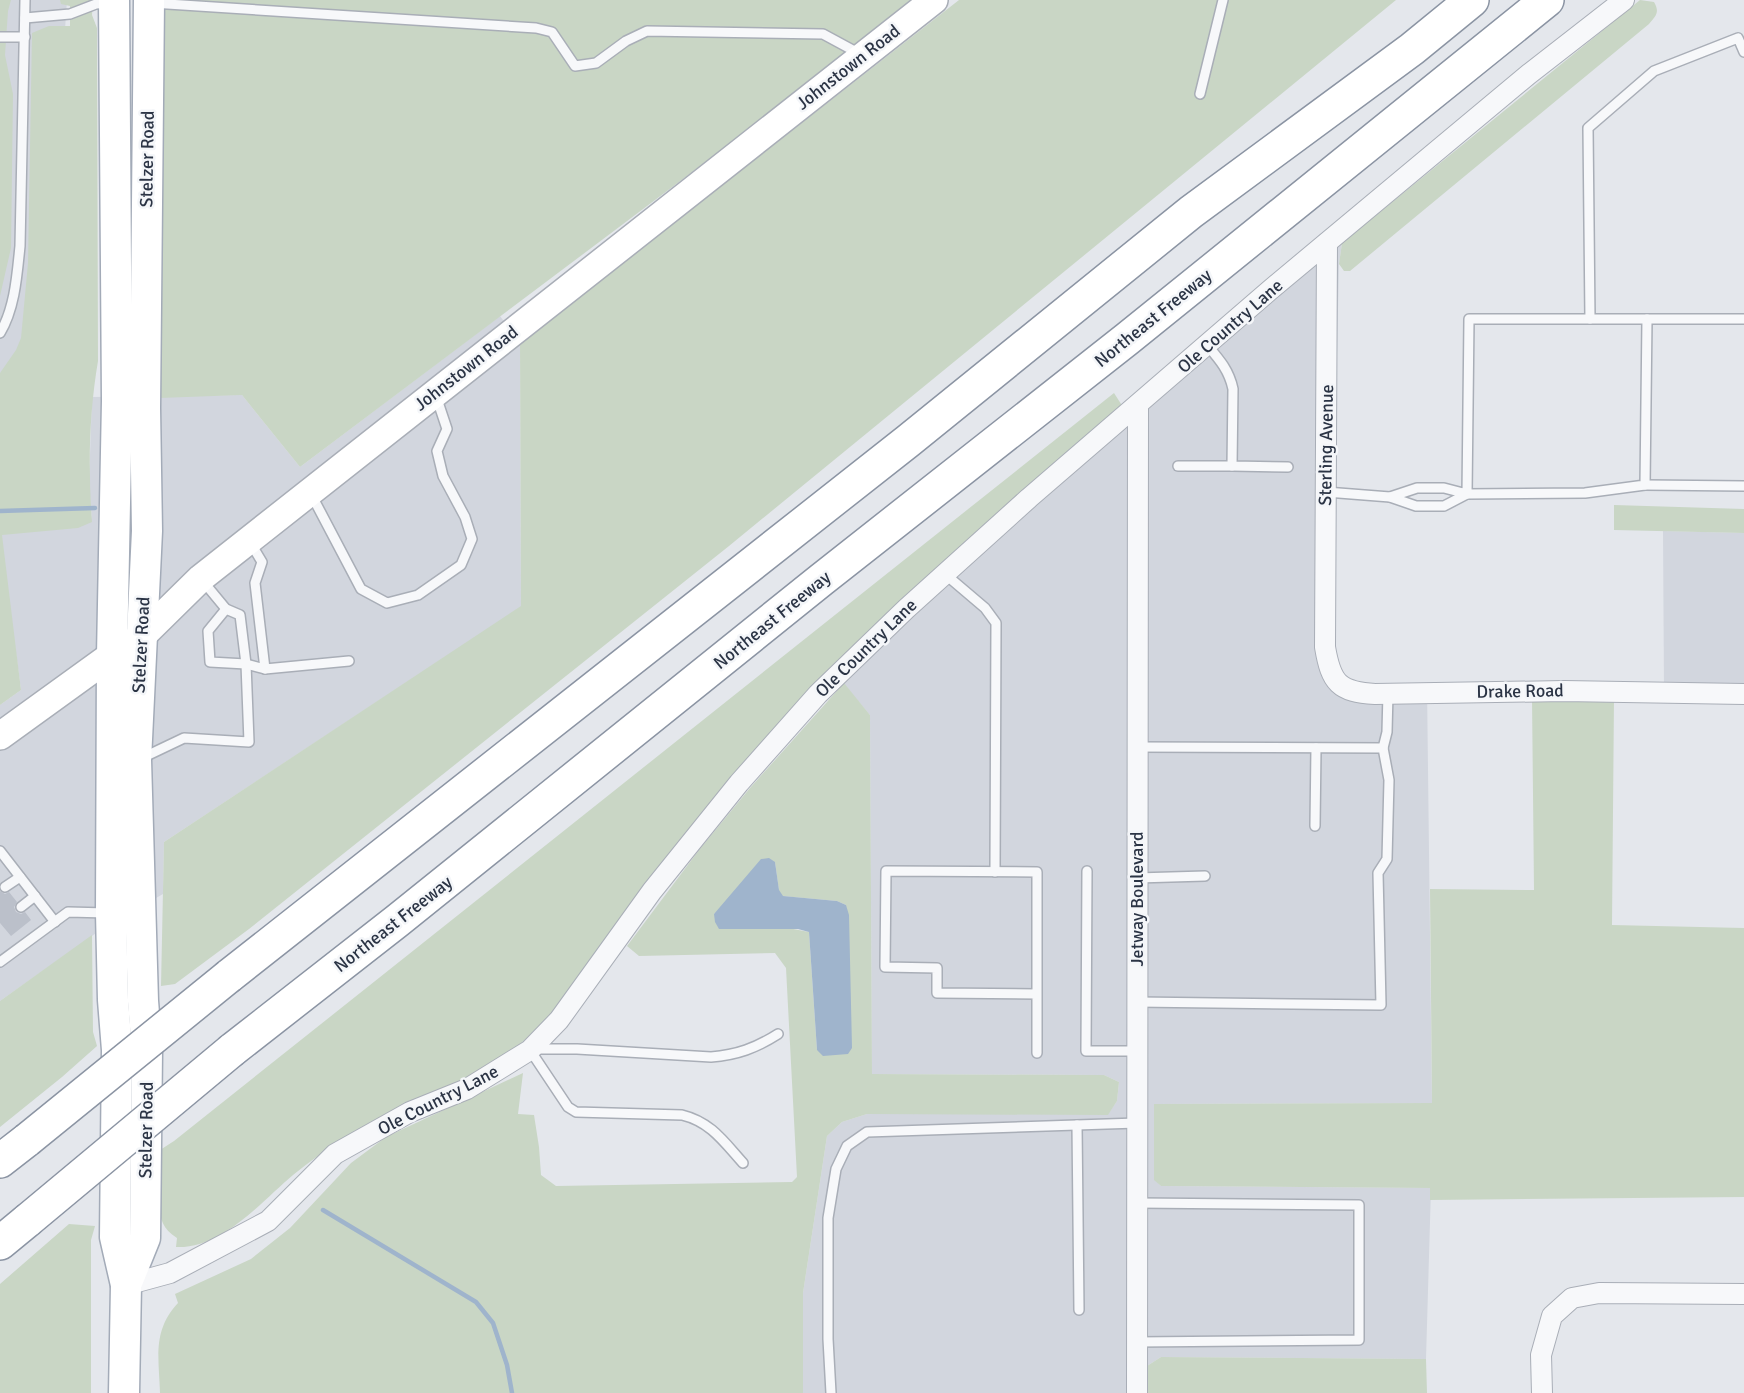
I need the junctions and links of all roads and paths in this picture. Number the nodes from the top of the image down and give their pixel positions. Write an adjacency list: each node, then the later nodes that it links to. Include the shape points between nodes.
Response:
1 (25, 0): 11 (lane)
2 (934, 0): 15 (main road, Johnstown Road)
3 (1223, 0): 16 (lane)
4 (1439, 0): 17 (highway)
5 (1472, 0): 17 (highway)
6 (1554, 0): 10 (highway, Northeast Freeway)
7 (1624, 0): 18 (street, Ole Country Lane)
8 (114, 1): 11 (lane, via 70,14); 41 (main road, Stelzer Road, via 117,401)
9 (149, 2): 15 (lane, via 536,28 552,32 575,66 596,63 647,31 823,34); 39 (main road, Stelzer Road, via 147,531)
10 (1537, 9): 76 (highway, Northeast Freeway, bridge, via 232,1050)
11 (25, 18): 13 (lane)
12 (0, 37): 13 (lane)
13 (25, 37): 22 (lane, via 20,246 7,321)
14 (1744, 52): 19 (lane, via 1738,38 1654,71 1588,128)
15 (862, 55): 24 (main road, Johnstown Road)
16 (1200, 94)
17 (1191, 212): 73 (highway, bridge)
18 (1327, 243): 23 (street, Ole Country Lane); 32 (street, Sterling Avenue)
19 (1590, 319): 20 (lane); 33 (lane, via 1469,319)
20 (1647, 319): 21 (lane); 29 (lane)
21 (1744, 319)
22 (0, 333)
23 (1207, 345): 25 (street, Ole Country Lane); 27 (lane, via 1223,363 1233,388)
24 (435, 393): 31 (main road, Johnstown Road); 31 (lane, via 447,429 437,451 443,476 472,539 461,565 418,595 387,603 361,589)
25 (1138, 406): 36 (street, Ole Country Lane); 48 (street, Jetway Boulevard)
26 (1178, 466): 27 (lane)
27 (1232, 466): 28 (lane)
28 (1288, 467)
29 (1645, 485): 30 (lane); 33 (lane, via 1585,493)
30 (1744, 486)
31 (310, 492): 35 (main road, Johnstown Road)
32 (1326, 492): 34 (lane); 40 (street, Sterling Avenue)
33 (1467, 495): 34 (lane, via 1417,488); 34 (lane, via 1444,506 1416,506)
34 (1390, 497)
35 (248, 540): 37 (main road, Johnstown Road); 44 (lane, via 262,562 255,583)
36 (945, 574): 55 (lane, via 985,608 996,623); 68 (street, Ole Country Lane, via 818,694 739,783 652,891 559,1020)
37 (201, 578): 38 (lane); 39 (main road, Johnstown Road)
38 (226, 609): 43 (lane, via 240,615); 43 (lane, via 208,631 210,662)
39 (141, 637): 41 (main road, Johnstown Road); 51 (main road, Stelzer Road)
40 (1325, 647): 45 (street, Drake Road, via 1328,668 1345,690)
41 (112, 655): 47 (main road, Johnstown Road); 62 (main road, Stelzer Road)
42 (349, 661): 44 (lane)
43 (246, 664): 44 (lane); 51 (lane, via 249,742 184,738)
44 (265, 669)
45 (1388, 693): 46 (street, Drake Road); 50 (lane)
46 (1744, 694)
47 (0, 736)
48 (1137, 747): 49 (lane); 58 (street, Jetway Boulevard)
49 (1316, 748): 50 (lane); 52 (lane)
50 (1383, 748): 66 (lane, via 1389,780 1386,859 1378,873 1381,1005)
51 (136, 760): 77 (main road, Stelzer Road, via 147,1051 146,1238)
52 (1316, 826)
53 (1, 856): 57 (lane)
54 (1087, 871): 69 (lane, via 1086,1051)
55 (995, 872): 65 (lane, via 1036,872); 65 (lane, via 886,870 885,967 937,968 937,993)
56 (1205, 876): 58 (lane)
57 (20, 877): 59 (lane); 60 (lane)
58 (1137, 878): 66 (street, Jetway Boulevard)
59 (5, 887)
60 (34, 896): 61 (lane); 63 (lane)
61 (21, 906)
62 (111, 913): 63 (lane, via 68,912); 77 (main road, Stelzer Road, via 117,1050 115,1237)
63 (55, 922): 64 (lane)
64 (2, 958)
65 (1037, 994): 70 (lane)
66 (1137, 1002): 69 (street, Jetway Boulevard)
67 (778, 1034): 68 (lane, via 732,1056)
68 (530, 1050): 74 (lane, via 568,1107 576,1112 697,1119); 77 (street, Ole Country Lane, via 467,1089 410,1112 335,1154 268,1221 170,1273)
69 (1137, 1051): 71 (street, Jetway Boulevard)
70 (1037, 1053)
71 (1137, 1123): 72 (lane); 75 (street, Jetway Boulevard)
72 (1077, 1125): 79 (lane); 82 (lane, via 867,1132 847,1146 836,1169 828,1218)
73 (0, 1161)
74 (743, 1163)
75 (1137, 1203): 80 (street, Jetway Boulevard); 80 (lane, via 1359,1205 1359,1340)
76 (0, 1243)
77 (126, 1285): 81 (main road, Stelzer Road)
78 (1744, 1294): 84 (street, via 1599,1293 1572,1298 1552,1316 1541,1355)
79 (1078, 1310)
80 (1137, 1342): 83 (street, Jetway Boulevard)
81 (124, 1393)
82 (831, 1393)
83 (1137, 1393)
84 (1542, 1393)

